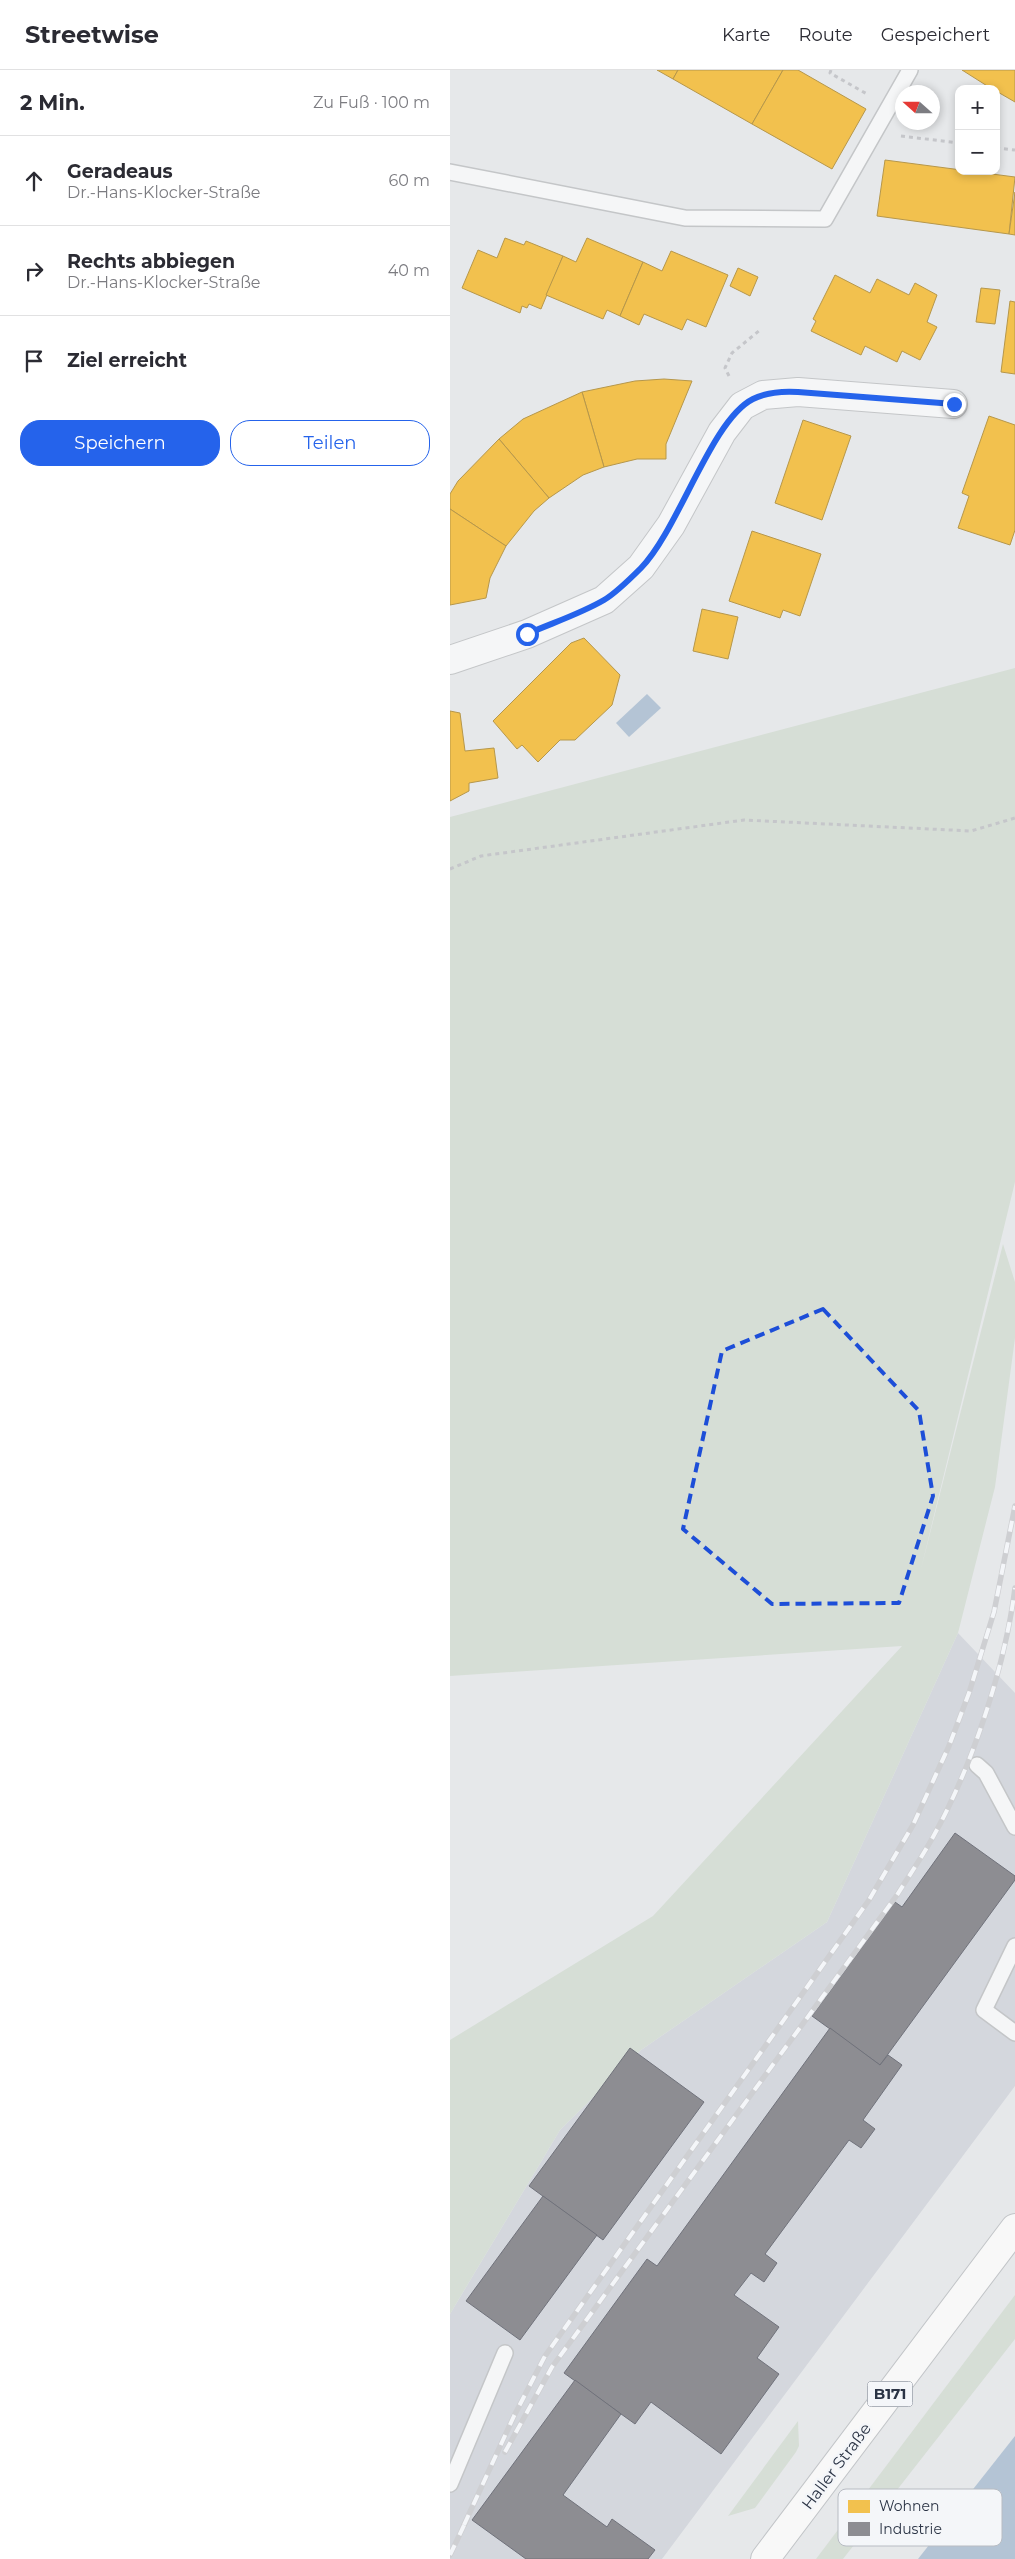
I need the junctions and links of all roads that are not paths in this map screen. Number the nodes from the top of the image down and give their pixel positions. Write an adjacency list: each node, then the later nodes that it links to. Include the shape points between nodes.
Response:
1 (910, 70): 2 (lane, via 825,219 685,218)
2 (450, 172)
3 (954, 404): 4 (street, via 786,392 763,395 742,406 722,432 671,525 642,567 604,600 527,634)
4 (450, 660)
5 (977, 1765): 6 (lane, via 986,1774)
6 (1015, 1827)
7 (1015, 1946): 8 (lane, via 984,2010)
8 (1015, 2033)
9 (1015, 2228): 12 (main road, Haller Straße / B171)
10 (505, 2353): 11 (lane)
11 (450, 2484)
12 (765, 2559)

